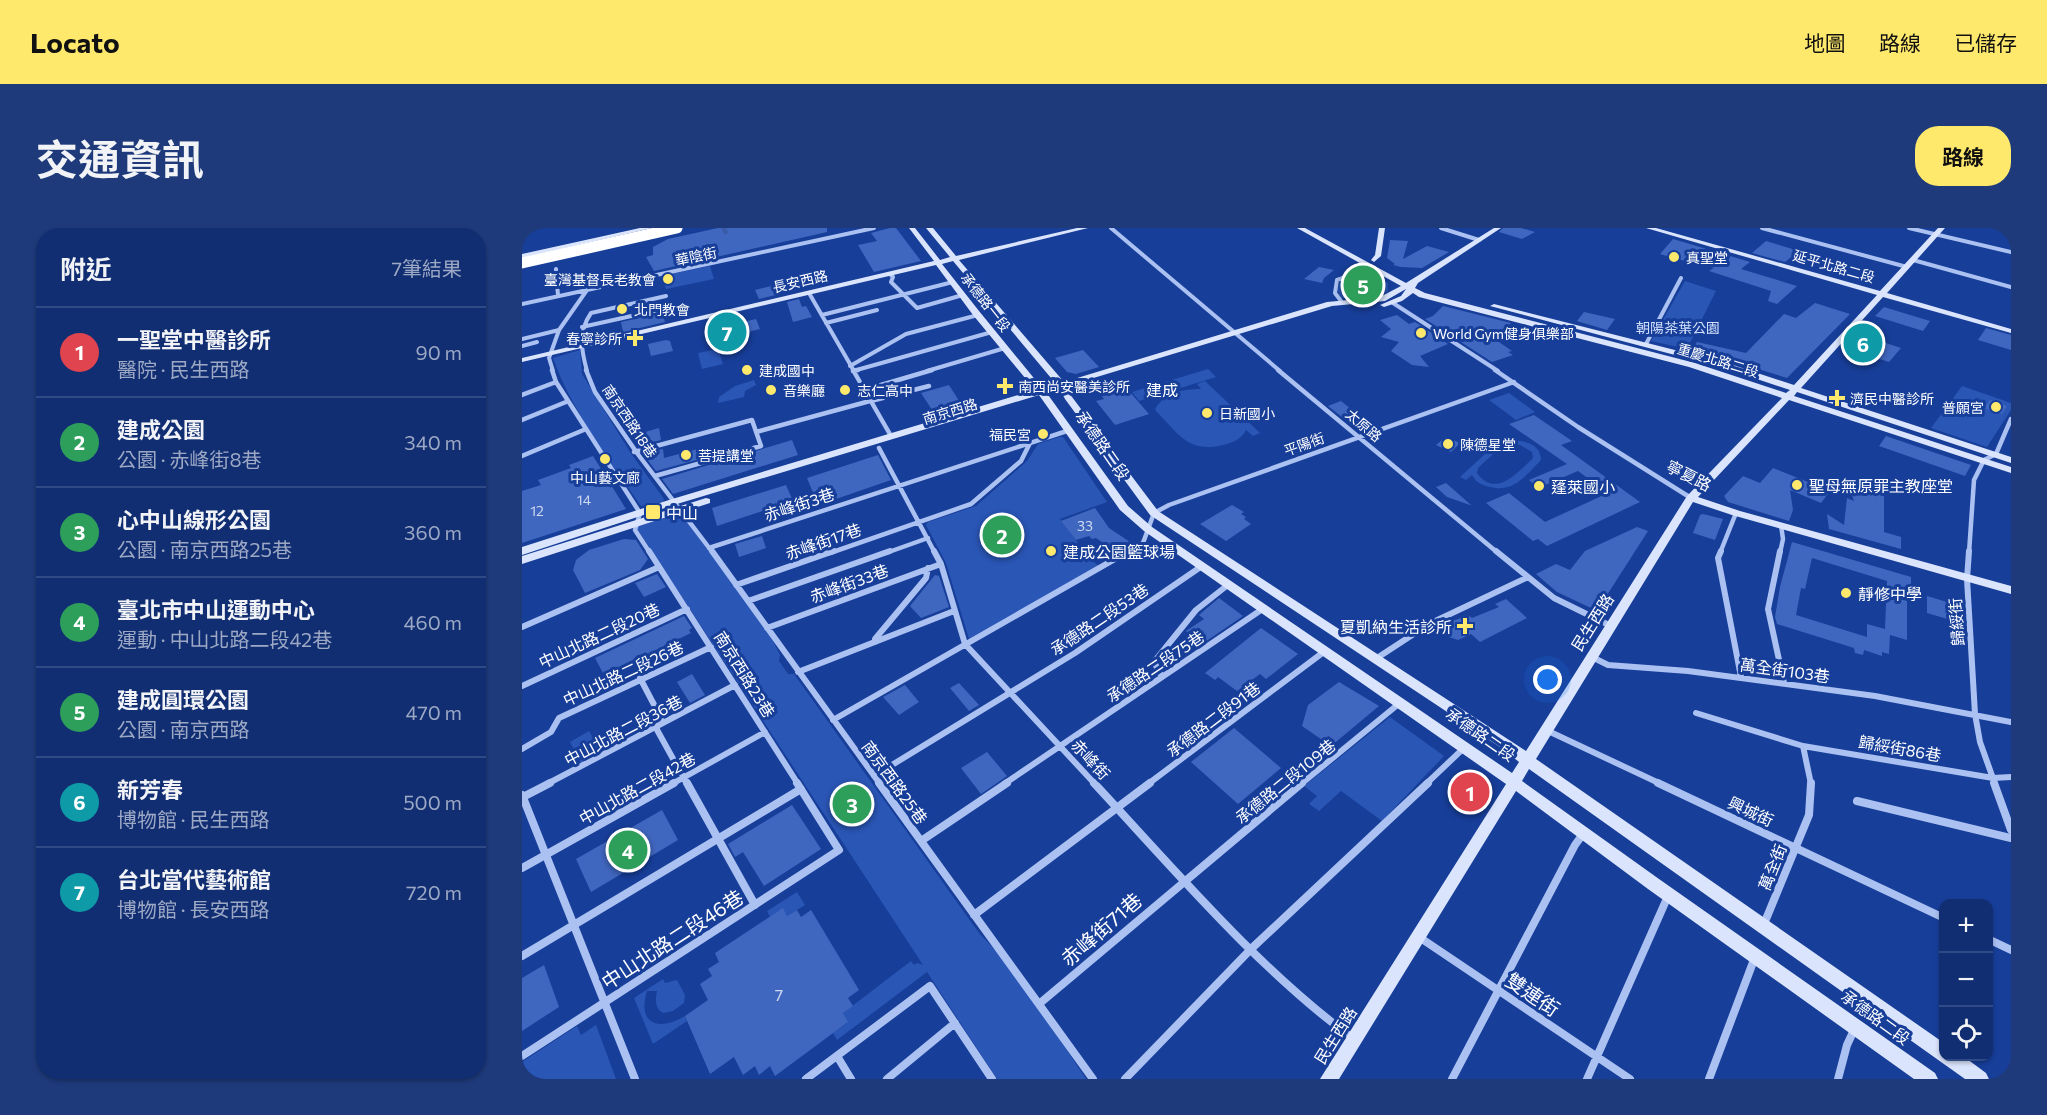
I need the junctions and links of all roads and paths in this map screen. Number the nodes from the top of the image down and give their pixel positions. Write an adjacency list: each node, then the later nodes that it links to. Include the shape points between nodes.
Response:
1 (649, 228): 19 (main road)
2 (677, 228): 26 (highway, bridge)
3 (684, 228): 17 (main road)
4 (874, 228): 35 (street, 華陰街)
5 (912, 228): 25 (main road, 承德路一段)
6 (929, 228): 23 (main road, 承德路一段)
7 (1084, 228): 23 (main road, 長安西路)
8 (1111, 228): 54 (street, 太原路)
9 (1300, 228): 27 (main road)
10 (1316, 228): 27 (main road)
11 (1382, 228): 27 (main road)
12 (1441, 228): 20 (street)
13 (1498, 228): 20 (main road, 南京西路)
14 (1648, 228): 38 (main road, 延平北路二段)
15 (1762, 228): 28 (street)
16 (1909, 228): 18 (street)
17 (658, 230): 19 (main road); 22 (highway)
18 (1939, 231): 21 (street); 24 (main road, 民生西路)
19 (631, 236): 22 (main road); 26 (main road)
20 (1479, 240): 33 (main road, 南京西路)
21 (2011, 252)
22 (522, 257)
23 (955, 258): 25 (main road, 長安西路); 68 (main road, 承德路一段)
24 (1913, 260): 28 (main road, 民生西路); 34 (street)
25 (937, 263): 30 (main road, 長安西路); 32 (main road, 承德路一段)
26 (522, 264)
27 (1373, 264): 33 (main road); 42 (street, via 1337,280 1334,288)
28 (1907, 267): 38 (main road, 民生西路)
29 (556, 269): 40 (street)
30 (890, 274): 36 (main road, 長安西路); 37 (street, via 891,282)
31 (1681, 278): 57 (street)
32 (953, 282): 37 (street); 39 (main road, 承德路一段)
33 (1411, 286): 42 (main road, 南京西路, via 1383,299); 43 (main road, 南京西路); 57 (main road, 重慶北路二段); 73 (main road, 重慶北路二段, via 1422,295 1692,365)
34 (2011, 287)
35 (587, 290): 40 (street, 華陰街); 51 (street)
36 (809, 293): 47 (street); 59 (main road, 長安西路)
37 (903, 294): 39 (street, via 916,308); 47 (street)
38 (1881, 294): 52 (main road, 延平北路二段); 69 (main road, 民生西路)
39 (963, 295): 48 (main road, 承德路一段)
40 (558, 296): 44 (street, 華陰街)
41 (666, 296): 50 (street, via 591,313)
42 (1341, 301): 54 (main road, 南京西路)
43 (1393, 303): 54 (main road, 南京西路, via 1342,307); 66 (street, 寧夏路)
44 (522, 304)
45 (672, 307): 50 (street)
46 (877, 310): 49 (street)
47 (822, 315): 49 (street)
48 (978, 315): 53 (main road, 承德路一段); 63 (street, via 906,334)
49 (826, 323): 63 (street)
50 (582, 327): 59 (street, 南京西路18巷)
51 (559, 330): 55 (street); 61 (street)
52 (2011, 331)
53 (992, 332): 60 (main road, 承德路一段); 64 (street)
54 (1237, 336): 68 (main road, 南京西路); 82 (street, 太原路)
55 (522, 339)
56 (537, 342): 58 (street)
57 (1646, 344): 69 (main road, 重慶北路二段)
58 (522, 346)
59 (583, 346): 61 (main road, 長安西路); 85 (street, 南京西路18巷, via 594,390)
60 (1005, 348): 70 (street); 71 (main road, 承德路一段)
61 (551, 353): 62 (main road, 長安西路); 65 (street, 南京西路23巷)
62 (522, 360)
63 (850, 366): 64 (street)
64 (854, 371): 70 (street)
65 (556, 382): 72 (street); 75 (street, 南京西路23巷)
66 (1514, 382): 82 (street, 平陽街); 93 (street, 寧夏路)
67 (929, 386): 74 (street)
68 (1063, 388): 71 (main road, 南京西路); 95 (main road, 承德路二段)
69 (1796, 388): 73 (main road, 民生西路); 86 (main road, 重慶北路二段)
70 (864, 390): 74 (street)
71 (1043, 394): 79 (main road, 承德路二段); 81 (main road, 南京西路); 84 (main road, 南京西路)
72 (522, 395)
73 (1788, 397): 88 (main road, 重慶北路二段); 93 (main road, 民生西路)
74 (870, 401): 80 (street); 81 (street)
75 (566, 402): 77 (street); 78 (street, 南京西路23巷)
76 (2011, 419): 86 (street)
77 (522, 420)
78 (586, 429): 87 (street); 97 (street, 南京西路23巷)
79 (1070, 430): 83 (street, 赤峰街3巷); 100 (main road, 承德路二段, via 1124,508)
80 (756, 432): 85 (street, via 752,420); 91 (street, via 761,446)
81 (891, 436): 94 (main road, 南京西路)
82 (1360, 437): 95 (street, 平陽街); 109 (street, 太原路)
83 (1030, 443): 92 (street, 赤峰街3巷); 98 (street, 赤峰街17巷, via 1021,461 970,504)
84 (879, 448): 92 (street, 赤峰街); 94 (main road, 南京西路)
85 (634, 452): 91 (street, 南京西路18巷)
86 (1996, 454): 88 (street); 89 (main road, 重慶北路二段)
87 (522, 456)
88 (1984, 460): 90 (main road, 重慶北路二段); 110 (street, 歸綏街, via 1974,480)
89 (2011, 460)
90 (2011, 470)
91 (655, 476): 94 (street, 南京西路18巷)
92 (898, 486): 98 (street, 赤峰街); 102 (street, 赤峰街3巷)
93 (1691, 498): 96 (main road, 寧夏路); 118 (main road, 民生西路)
94 (677, 505): 97 (main road, 南京西路); 102 (street, 南京西路25巷)
95 (1154, 513): 100 (street); 126 (main road, 承德路二段)
96 (1736, 513): 99 (main road, 寧夏路); 129 (street, via 1718,558)
97 (638, 518): 103 (main road, 南京西路); 104 (main road, 南京西路); 107 (street, 南京西路23巷, via 635,530)
98 (919, 522): 101 (street, 赤峰街); 112 (street, 赤峰街17巷)
99 (1781, 525): 110 (main road, 寧夏路); 131 (street, via 1784,539 1768,609)
100 (1148, 529): 106 (main road, 承德路二段); 122 (street, via 1143,543)
101 (928, 538): 105 (street, 赤峰街); 114 (street)
102 (709, 548): 112 (street, 南京西路25巷)
103 (522, 551)
104 (522, 560)
105 (941, 564): 108 (street, 赤峰街33巷); 117 (street, 赤峰街)
106 (1202, 566): 111 (main road, 承德路二段); 134 (street, 承德路二段53巷)
107 (659, 567): 116 (street, 南京西路23巷); 119 (street)
108 (928, 568): 120 (street, 赤峰街33巷); 121 (street, via 926,578)
109 (1528, 577): 118 (street, 太原路, via 1554,598); 126 (street, via 1425,627)
110 (1967, 579): 113 (main road, 寧夏路); 137 (street, 歸綏街)
111 (1229, 584): 115 (main road, 承德路二段); 128 (street, via 1196,610 1154,662)
112 (736, 585): 114 (street, 南京西路25巷)
113 (2011, 590)
114 (748, 601): 120 (street, 南京西路25巷)
115 (1264, 608): 124 (main road, 承德路二段); 128 (street, 承德路二段75巷)
116 (687, 609): 123 (street, 南京西路23巷); 133 (street, 中山北路二段20巷)
117 (954, 611): 121 (street); 122 (street, 赤峰街)
118 (1611, 626): 125 (main road, 民生西路)
119 (522, 627)
120 (767, 628): 127 (street, 南京西路25巷)
121 (875, 642): 127 (street)
122 (965, 644): 134 (street, 赤峰街); 138 (street)
123 (711, 647): 130 (street, 中山北路二段26巷); 132 (street, 南京西路23巷)
124 (1325, 651): 135 (main road, 承德路二段); 156 (street, 承德路二段91巷)
125 (1592, 657): 129 (street, 萬全街103巷, via 1608,665); 141 (main road, 民生西路)
126 (1377, 658): 147 (main road, 承德路二段)
127 (798, 672): 138 (street, 南京西路25巷)
128 (1162, 677): 143 (street, 承德路二段75巷)
129 (1741, 677): 131 (street, 萬全街103巷)
130 (640, 678): 140 (street, via 661,718); 146 (street, 中山北路二段26巷, via 559,718 551,732)
131 (1784, 684): 137 (street, 萬全街103巷)
132 (735, 685): 140 (street, 中山北路二段36巷); 142 (street, 南京西路23巷)
133 (522, 686)
134 (1011, 693): 143 (street, 赤峰街); 148 (street, 承德路二段53巷)
135 (1401, 702): 144 (main road, 承德路二段); 167 (street, 承德路二段109巷)
136 (1696, 713): 145 (street, 歸綏街86巷)
137 (1976, 714): 139 (street, 萬全街103巷); 151 (street, 歸綏街, via 1980,742)
138 (833, 720): 148 (street, 南京西路25巷)
139 (2011, 722)
140 (656, 728): 149 (street); 154 (street, 中山北路二段36巷)
141 (1546, 730): 147 (main road, 民生西路); 163 (street, 興城街)
142 (765, 732): 149 (street, 中山北路二段42巷); 153 (street, 南京西路23巷)
143 (1060, 746): 156 (street, 赤峰街); 162 (street, 承德路二段75巷)
144 (1466, 746): 152 (main road, 承德路二段); 176 (street)
145 (1803, 746): 151 (street, 歸綏街86巷); 163 (street, 萬全街, via 1811,784 1809,815)
146 (522, 749)
147 (1528, 760): 152 (main road, 民生西路); 173 (main road, 承德路二段)
148 (874, 776): 162 (street, 南京西路25巷)
149 (684, 777): 160 (street); 165 (street, 中山北路二段42巷)
150 (2011, 777): 151 (street, 歸綏街86巷)
151 (1993, 778): 158 (street, 歸綏街)
152 (1514, 782): 159 (main road, 承德路二段); 174 (main road, 民生西路)
153 (801, 789): 160 (street); 164 (street, 南京西路23巷)
154 (522, 796): 157 (street)
155 (1857, 801): 161 (street)
156 (1117, 807): 167 (street, 赤峰街); 170 (street, 承德路二段91巷)
157 (524, 808): 165 (street)
158 (2011, 830)
159 (1583, 834): 168 (main road, 承德路二段); 180 (street)
160 (718, 838): 169 (street); 172 (street)
161 (2011, 838)
162 (921, 841): 170 (street, 南京西路25巷)
163 (1796, 848): 171 (street, 興城街); 173 (street, 萬全街)
164 (839, 850): 169 (street, 中山北路二段46巷)
165 (547, 854): 166 (street, 中山北路二段42巷); 172 (street)
166 (522, 868)
167 (1184, 880): 176 (street, 赤峰街); 182 (street, 赤峰街71巷)
168 (1669, 896): 179 (main road, 承德路二段); 189 (street)
169 (755, 905): 181 (street, 中山北路二段46巷)
170 (974, 915): 182 (street, 南京西路25巷)
171 (1939, 916)
172 (574, 925): 178 (street); 181 (street)
173 (1762, 927): 186 (main road, 承德路二段)
174 (1418, 936): 180 (street, 雙連街); 185 (main road, 民生西路)
175 (1993, 941): 177 (street)
176 (1251, 949): 185 (street, 赤峰街); 197 (street)
177 (2011, 950)
178 (522, 956)
179 (1755, 956): 184 (main road, 承德路二段); 202 (street)
180 (1499, 991): 189 (street, 雙連街); 199 (street)
181 (604, 1002): 187 (street, 中山北路二段46巷); 191 (street)
182 (1039, 1004): 196 (street, 南京西路25巷)
183 (955, 1023): 188 (street, via 930,986); 194 (street); 195 (street)
184 (1856, 1026): 203 (street); 204 (main road, 承德路二段)
185 (1354, 1040): 198 (main road, 民生西路)
186 (1939, 1051)
187 (522, 1056)
188 (837, 1056): 192 (street); 193 (street)
189 (1597, 1057): 200 (street); 201 (street, 雙連街)
190 (1955, 1061): 205 (main road)
191 (635, 1079)
192 (806, 1079)
193 (850, 1079)
194 (887, 1079)
195 (992, 1079)
196 (1093, 1079)
197 (1125, 1079)
198 (1329, 1079)
199 (1452, 1079)
200 (1587, 1079)
201 (1630, 1079)
202 (1709, 1079)
203 (1838, 1079)
204 (1929, 1079)
205 (1980, 1079)

